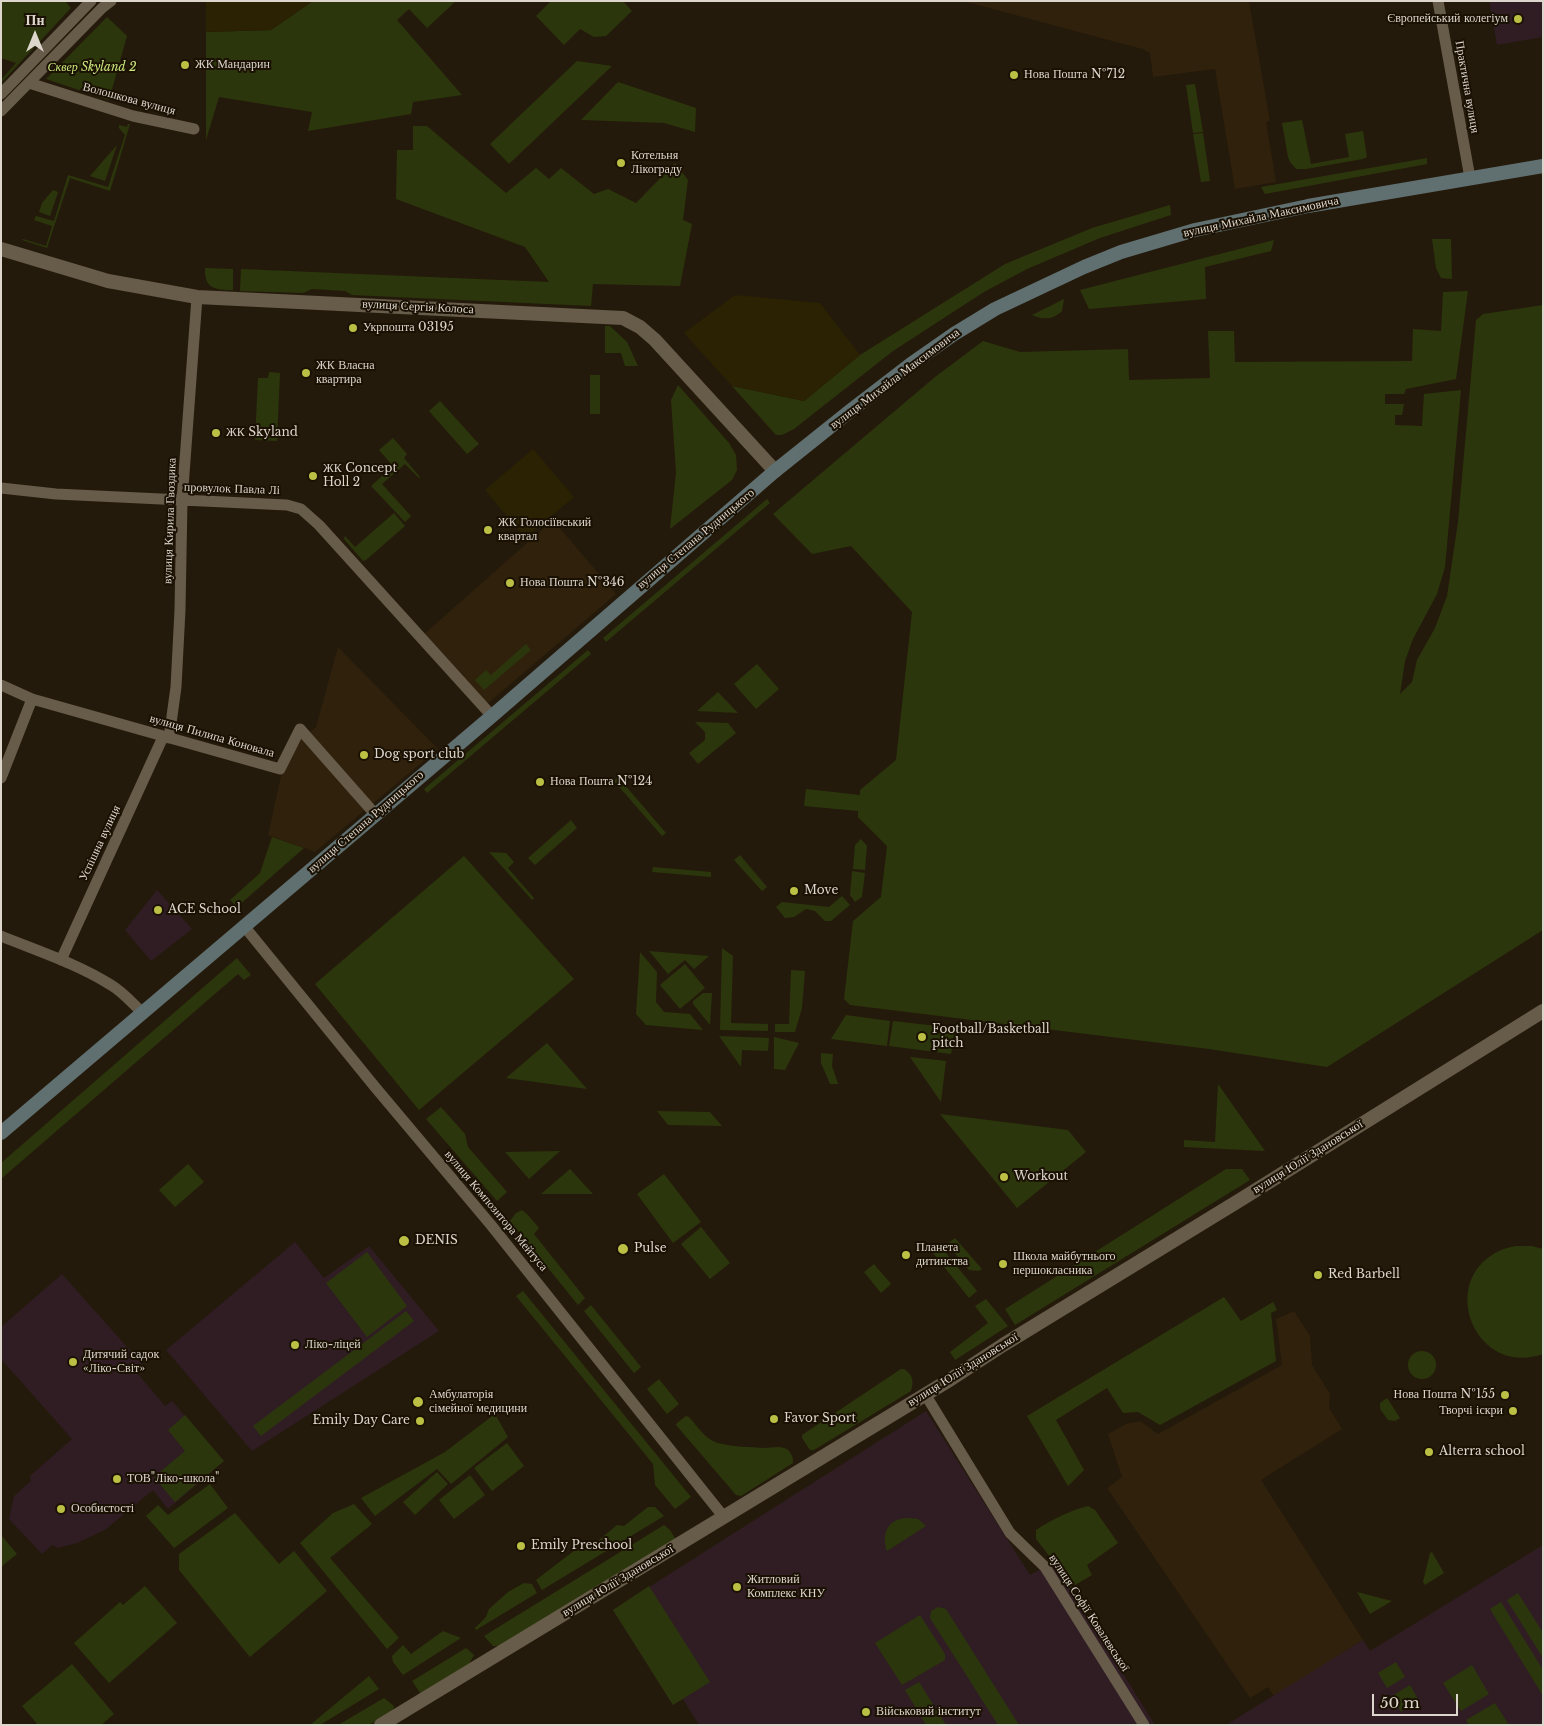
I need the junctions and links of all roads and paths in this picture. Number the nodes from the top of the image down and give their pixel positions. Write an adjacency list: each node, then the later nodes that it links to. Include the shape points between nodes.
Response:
1 (90, 1): 5 (street)
2 (111, 1): 4 (street)
3 (1438, 1): 9 (street, Практична вулиця)
4 (29, 83): 6 (street); 7 (street, Волошкова вулиця, via 133,116)
5 (1, 94)
6 (1, 111)
7 (194, 129)
8 (1543, 166): 9 (main road, вулиця Михайла Максимовича)
9 (1470, 178): 12 (main road, вулиця Михайла Максимовича, via 1236,220 1121,252 1084,267 995,309 954,334)
10 (1, 249): 11 (street, вулиця Сергія Колоса, via 108,281)
11 (197, 301): 12 (street, вулиця Сергія Колоса, via 624,318 656,340); 14 (street, вулиця Кирила Гвоздика)
12 (775, 471): 17 (main road, вулиця Степана Рудницького)
13 (1, 488): 14 (street, провулок Павла Лі)
14 (182, 501): 17 (street, провулок Павла Лі, via 287,505 301,509); 18 (street, вулиця Кирила Гвоздика, via 176,687)
15 (1, 686): 16 (street, вулиця Пилипа Коновала)
16 (32, 699): 18 (street, вулиця Пилипа Коновала); 19 (street)
17 (492, 716): 20 (main road, вулиця Степана Рудницького)
18 (166, 737): 20 (street, вулиця Пилипа Коновала, via 280,769 300,729); 23 (street, Успішна вулиця)
19 (1, 778)
20 (375, 814): 21 (main road, вулиця Степана Рудницького)
21 (244, 926): 25 (main road, вулиця Степана Рудницького); 28 (street, вулиця Композитора Мейтуса, via 491,1224)
22 (1, 936): 23 (street)
23 (61, 960): 25 (street, via 113,986)
24 (1543, 1011): 27 (street, вулиця Юлії Здановської)
25 (143, 1013): 26 (main road, вулиця Степана Рудницького)
26 (1, 1132)
27 (925, 1394): 28 (street, вулиця Юлії Здановської); 30 (street, вулиця Софії Ковалевської, via 1010,1533 1045,1567)
28 (723, 1516): 29 (street, вулиця Юлії Здановської)
29 (382, 1725)
30 (1144, 1725)

